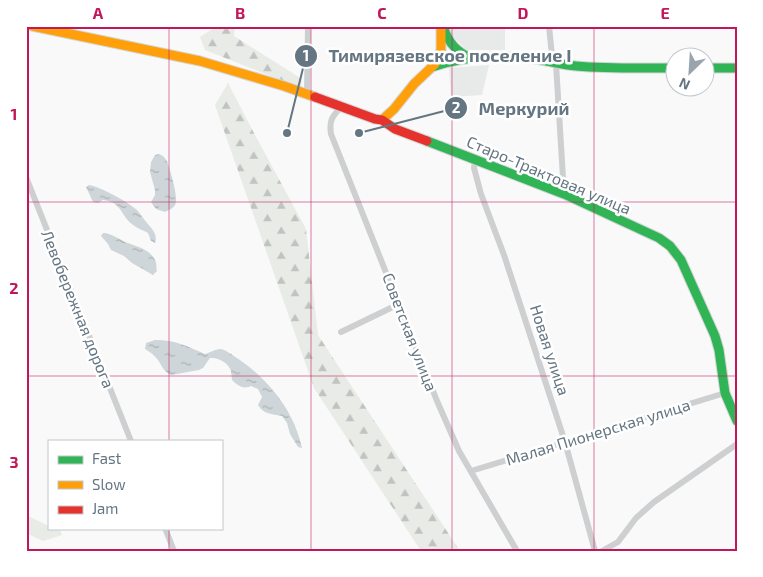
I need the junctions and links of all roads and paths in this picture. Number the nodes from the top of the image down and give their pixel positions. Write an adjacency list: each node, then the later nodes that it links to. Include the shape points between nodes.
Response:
1 (32, 26): 11 (street, Старо-Трактовая улица, via 200,61)
2 (308, 26): 11 (street)
3 (442, 26): 5 (street, via 449,44); 7 (street, via 441,51)
4 (549, 26): 6 (street)
5 (470, 58): 6 (street, via 534,59); 7 (street)
6 (556, 64): 8 (street, via 595,68); 16 (street)
7 (432, 67): 13 (street, via 409,88 393,112)
8 (666, 68)
9 (716, 68): 10 (street)
10 (737, 68)
11 (308, 94): 12 (street, Старо-Трактовая улица)
12 (341, 107): 13 (street, Старо-Трактовая улица); 17 (street, Советская улица, via 330,119 331,134)
13 (382, 120): 14 (street, Старо-Трактовая улица, via 395,129)
14 (475, 160): 16 (street, Старо-Трактовая улица); 22 (street, Новая улица, via 481,194)
15 (26, 177): 21 (street, Левобережная дорога)
16 (564, 194): 19 (street, Старо-Трактовая улица, via 660,238 677,252 715,336)
17 (399, 304): 18 (street); 24 (street, Советская улица, via 437,401)
18 (340, 332)
19 (725, 393): 20 (street, Старо-Трактовая улица); 22 (street, Малая Пионерская улица)
20 (737, 420)
21 (130, 440)
22 (564, 442): 24 (street, Малая Пионерская улица); 28 (street, Новая улица)
23 (737, 444): 29 (street, via 650,506 618,542)
24 (471, 471): 27 (street, Советская улица)
25 (166, 530): 26 (street)
26 (174, 551)
27 (517, 551)
28 (595, 551)
29 (602, 551)

